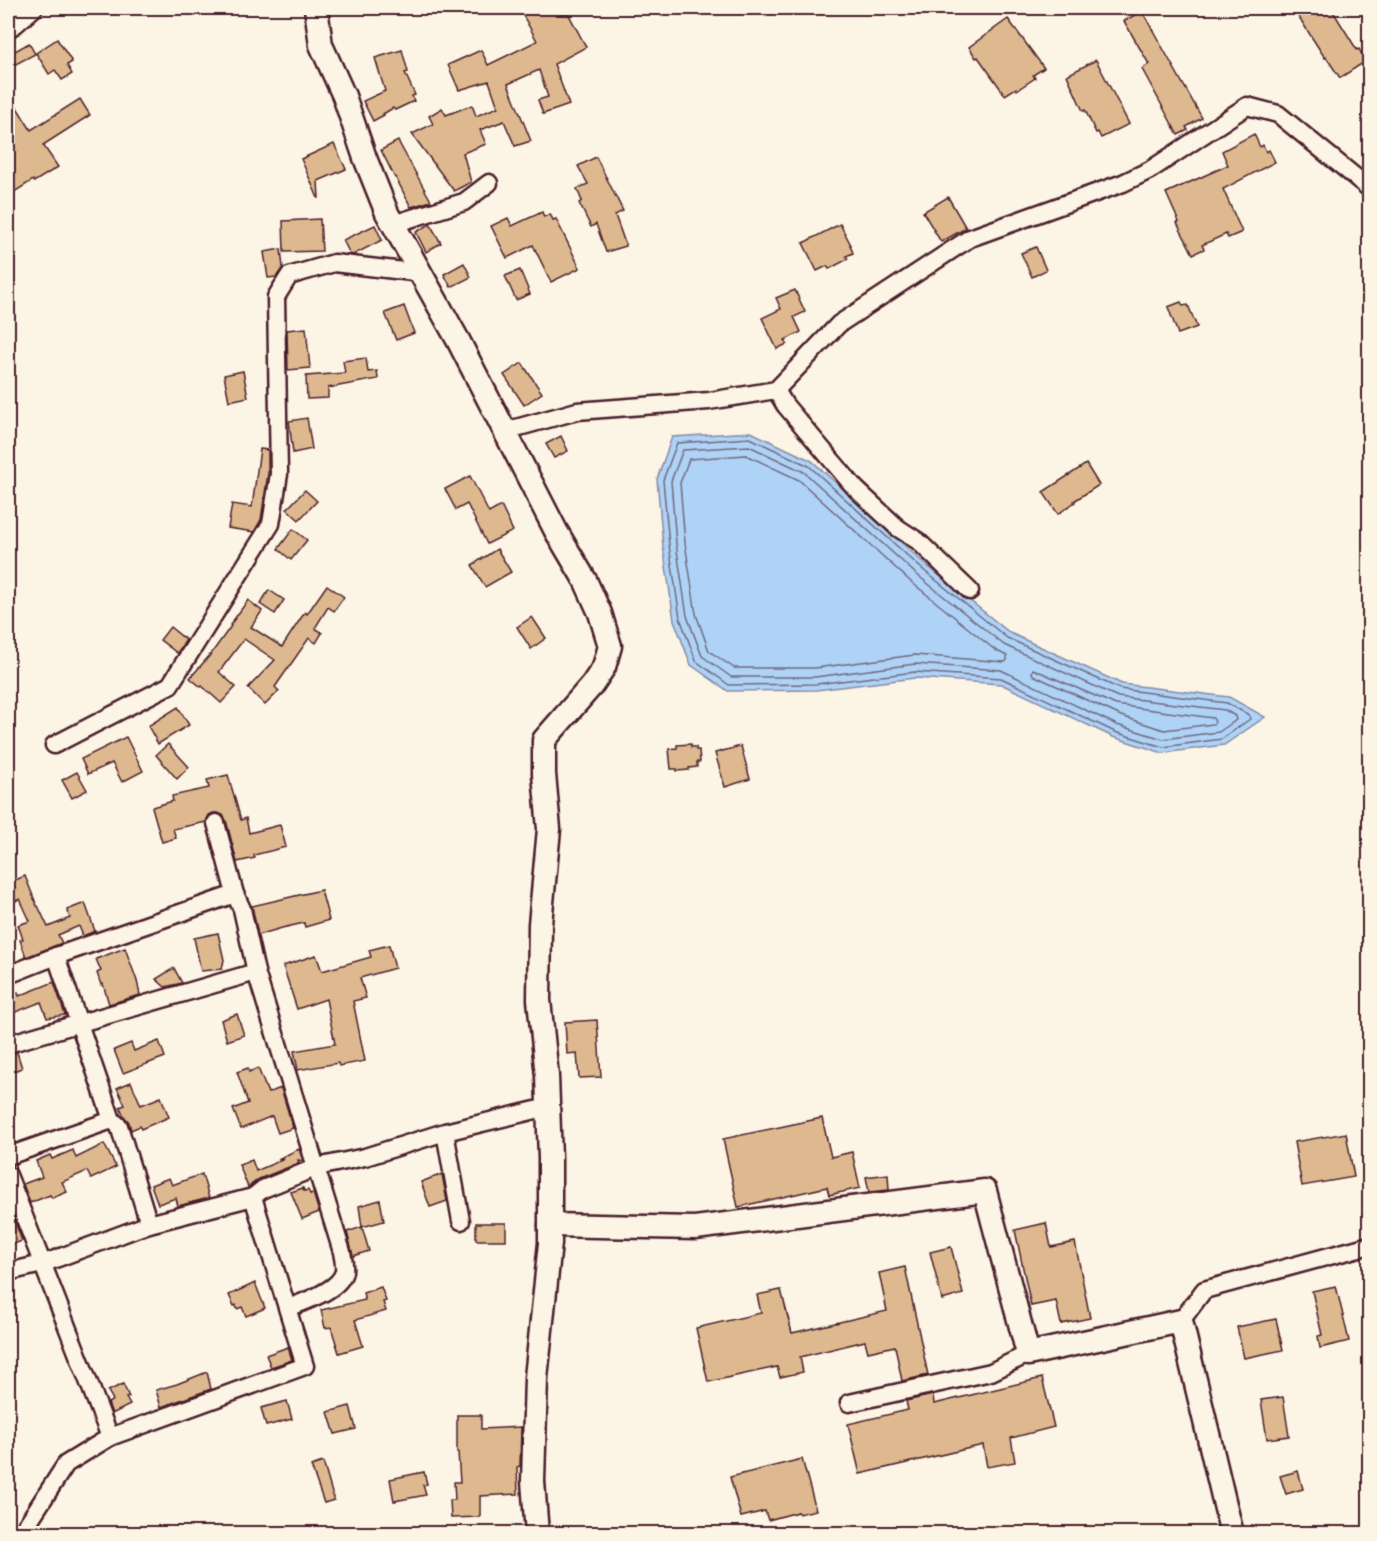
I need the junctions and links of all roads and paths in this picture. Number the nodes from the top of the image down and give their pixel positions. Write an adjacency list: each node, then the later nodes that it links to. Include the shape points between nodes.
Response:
1 (34, 8): 3 (street)
2 (316, 8): 6 (street, via 321,45)
3 (8, 29)
4 (489, 183): 6 (street, via 464,202)
5 (1370, 189): 8 (street, via 1278,114 1247,106 1150,170 1123,183 970,238 839,324)
6 (393, 224): 7 (street)
7 (421, 273): 9 (street); 11 (street, via 334,263 289,276 276,297 279,474 271,524 170,685)
8 (776, 390): 9 (street, via 709,401 577,411); 10 (street, via 856,489)
9 (505, 431): 19 (street, via 585,580 610,646 604,667 592,685 544,740 549,830 540,924 539,1000)
10 (970, 591)
11 (54, 745)
12 (216, 823): 13 (street)
13 (235, 894): 14 (street); 15 (street)
14 (56, 956): 16 (street); 17 (street)
15 (256, 972): 17 (street); 23 (street)
16 (8, 975)
17 (78, 1023): 18 (street); 20 (street)
18 (8, 1044)
19 (548, 1107): 21 (street); 28 (street)
20 (112, 1120): 22 (street); 27 (street, via 119,1126)
21 (445, 1132): 23 (street, via 365,1157); 26 (street)
22 (8, 1156)
23 (317, 1167): 25 (street); 32 (street, via 344,1271 332,1288)
24 (8, 1175): 30 (street)
25 (253, 1197): 27 (street); 32 (street)
26 (461, 1221)
27 (149, 1224): 30 (street)
28 (550, 1226): 34 (street, via 695,1228 985,1191); 38 (street, via 536,1378 533,1481)
29 (1370, 1245): 33 (street, via 1204,1290)
30 (42, 1264): 31 (street); 36 (street)
31 (8, 1272)
32 (288, 1308): 36 (street, via 305,1366)
33 (1181, 1321): 34 (street); 39 (street)
34 (1028, 1354): 35 (street, via 991,1372)
35 (849, 1403)
36 (110, 1437): 37 (street, via 66,1464)
37 (23, 1533)
38 (537, 1533)
39 (1232, 1533)

